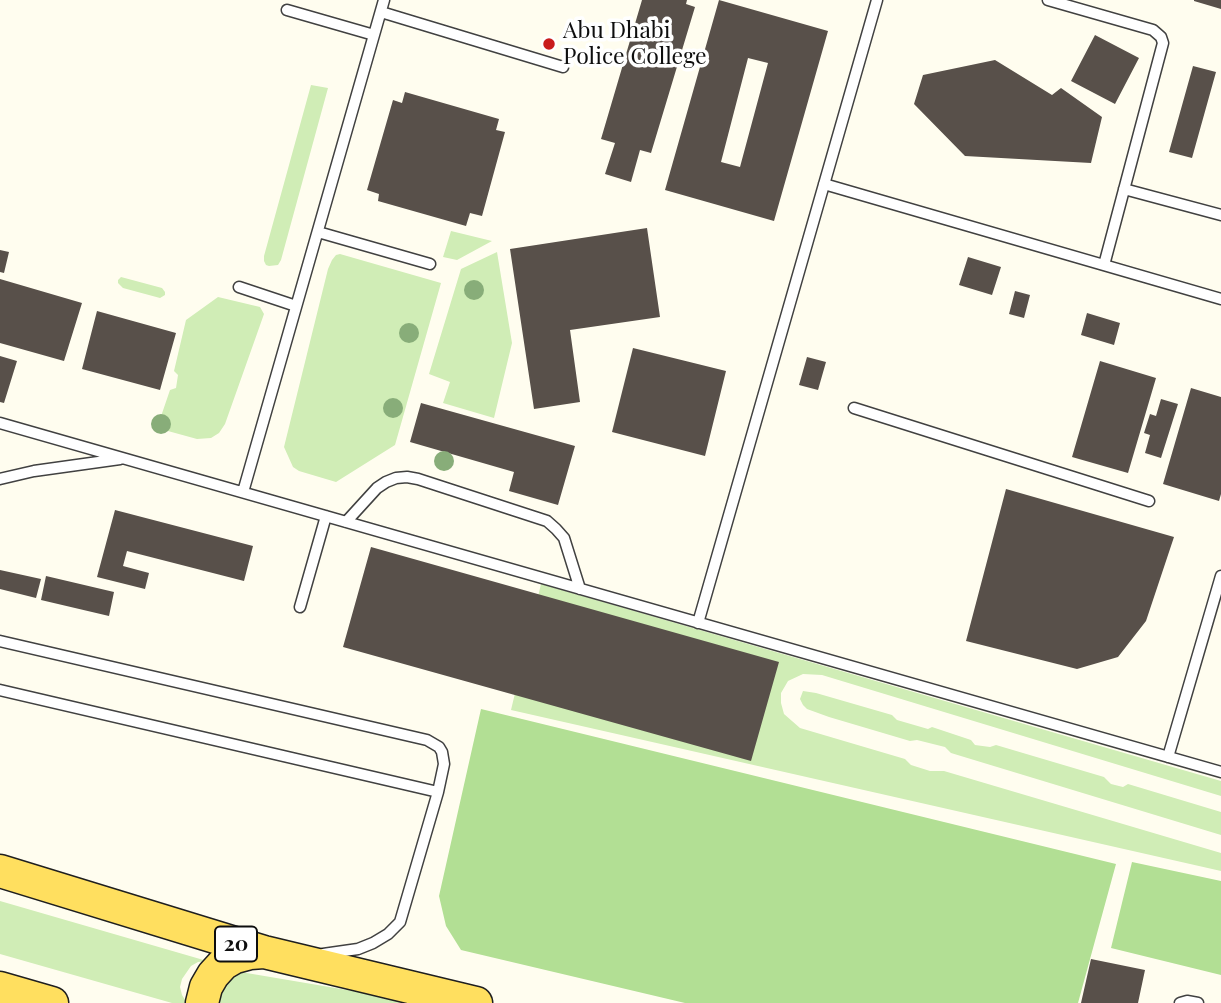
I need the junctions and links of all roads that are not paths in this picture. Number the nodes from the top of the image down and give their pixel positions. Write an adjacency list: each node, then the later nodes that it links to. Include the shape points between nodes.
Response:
1 (384, 0): 5 (lane)
2 (877, 0): 8 (lane)
3 (1048, 0): 9 (lane, via 1153,30 1161,37 1163,48)
4 (287, 10): 6 (lane)
5 (381, 12): 6 (lane); 7 (lane)
6 (374, 35): 11 (lane)
7 (563, 67)
8 (824, 184): 13 (lane); 28 (lane)
9 (1125, 189): 10 (lane); 13 (lane)
10 (1221, 215)
11 (318, 232): 12 (lane); 16 (lane)
12 (430, 264)
13 (1104, 265): 15 (lane)
14 (239, 287): 16 (lane)
15 (1221, 299)
16 (296, 306): 21 (lane)
17 (854, 408): 22 (lane)
18 (0, 423): 19 (lane)
19 (125, 458): 20 (lane); 21 (lane)
20 (0, 480)
21 (243, 492): 23 (lane)
22 (1149, 501)
23 (326, 516): 24 (lane); 27 (lane)
24 (346, 522): 26 (lane); 26 (lane, via 386,482 407,477 418,480 547,521 564,538)
25 (1221, 576): 31 (lane)
26 (580, 589): 28 (lane)
27 (300, 607)
28 (698, 623): 31 (lane)
29 (0, 641): 33 (lane, via 428,740 439,747 444,758)
30 (0, 690): 33 (lane)
31 (1168, 757): 32 (lane)
32 (1221, 772)
33 (438, 792): 35 (lane, via 400,922 358,949)
34 (0, 871): 35 (main road, 20)
35 (274, 955): 38 (main road, via 250,953 223,964 206,987); 39 (main road, 20)
36 (0, 988): 37 (main road)
37 (52, 1003)
38 (202, 1003)
39 (476, 1003)
40 (1180, 1003): 41 (lane)
41 (1198, 1003)

